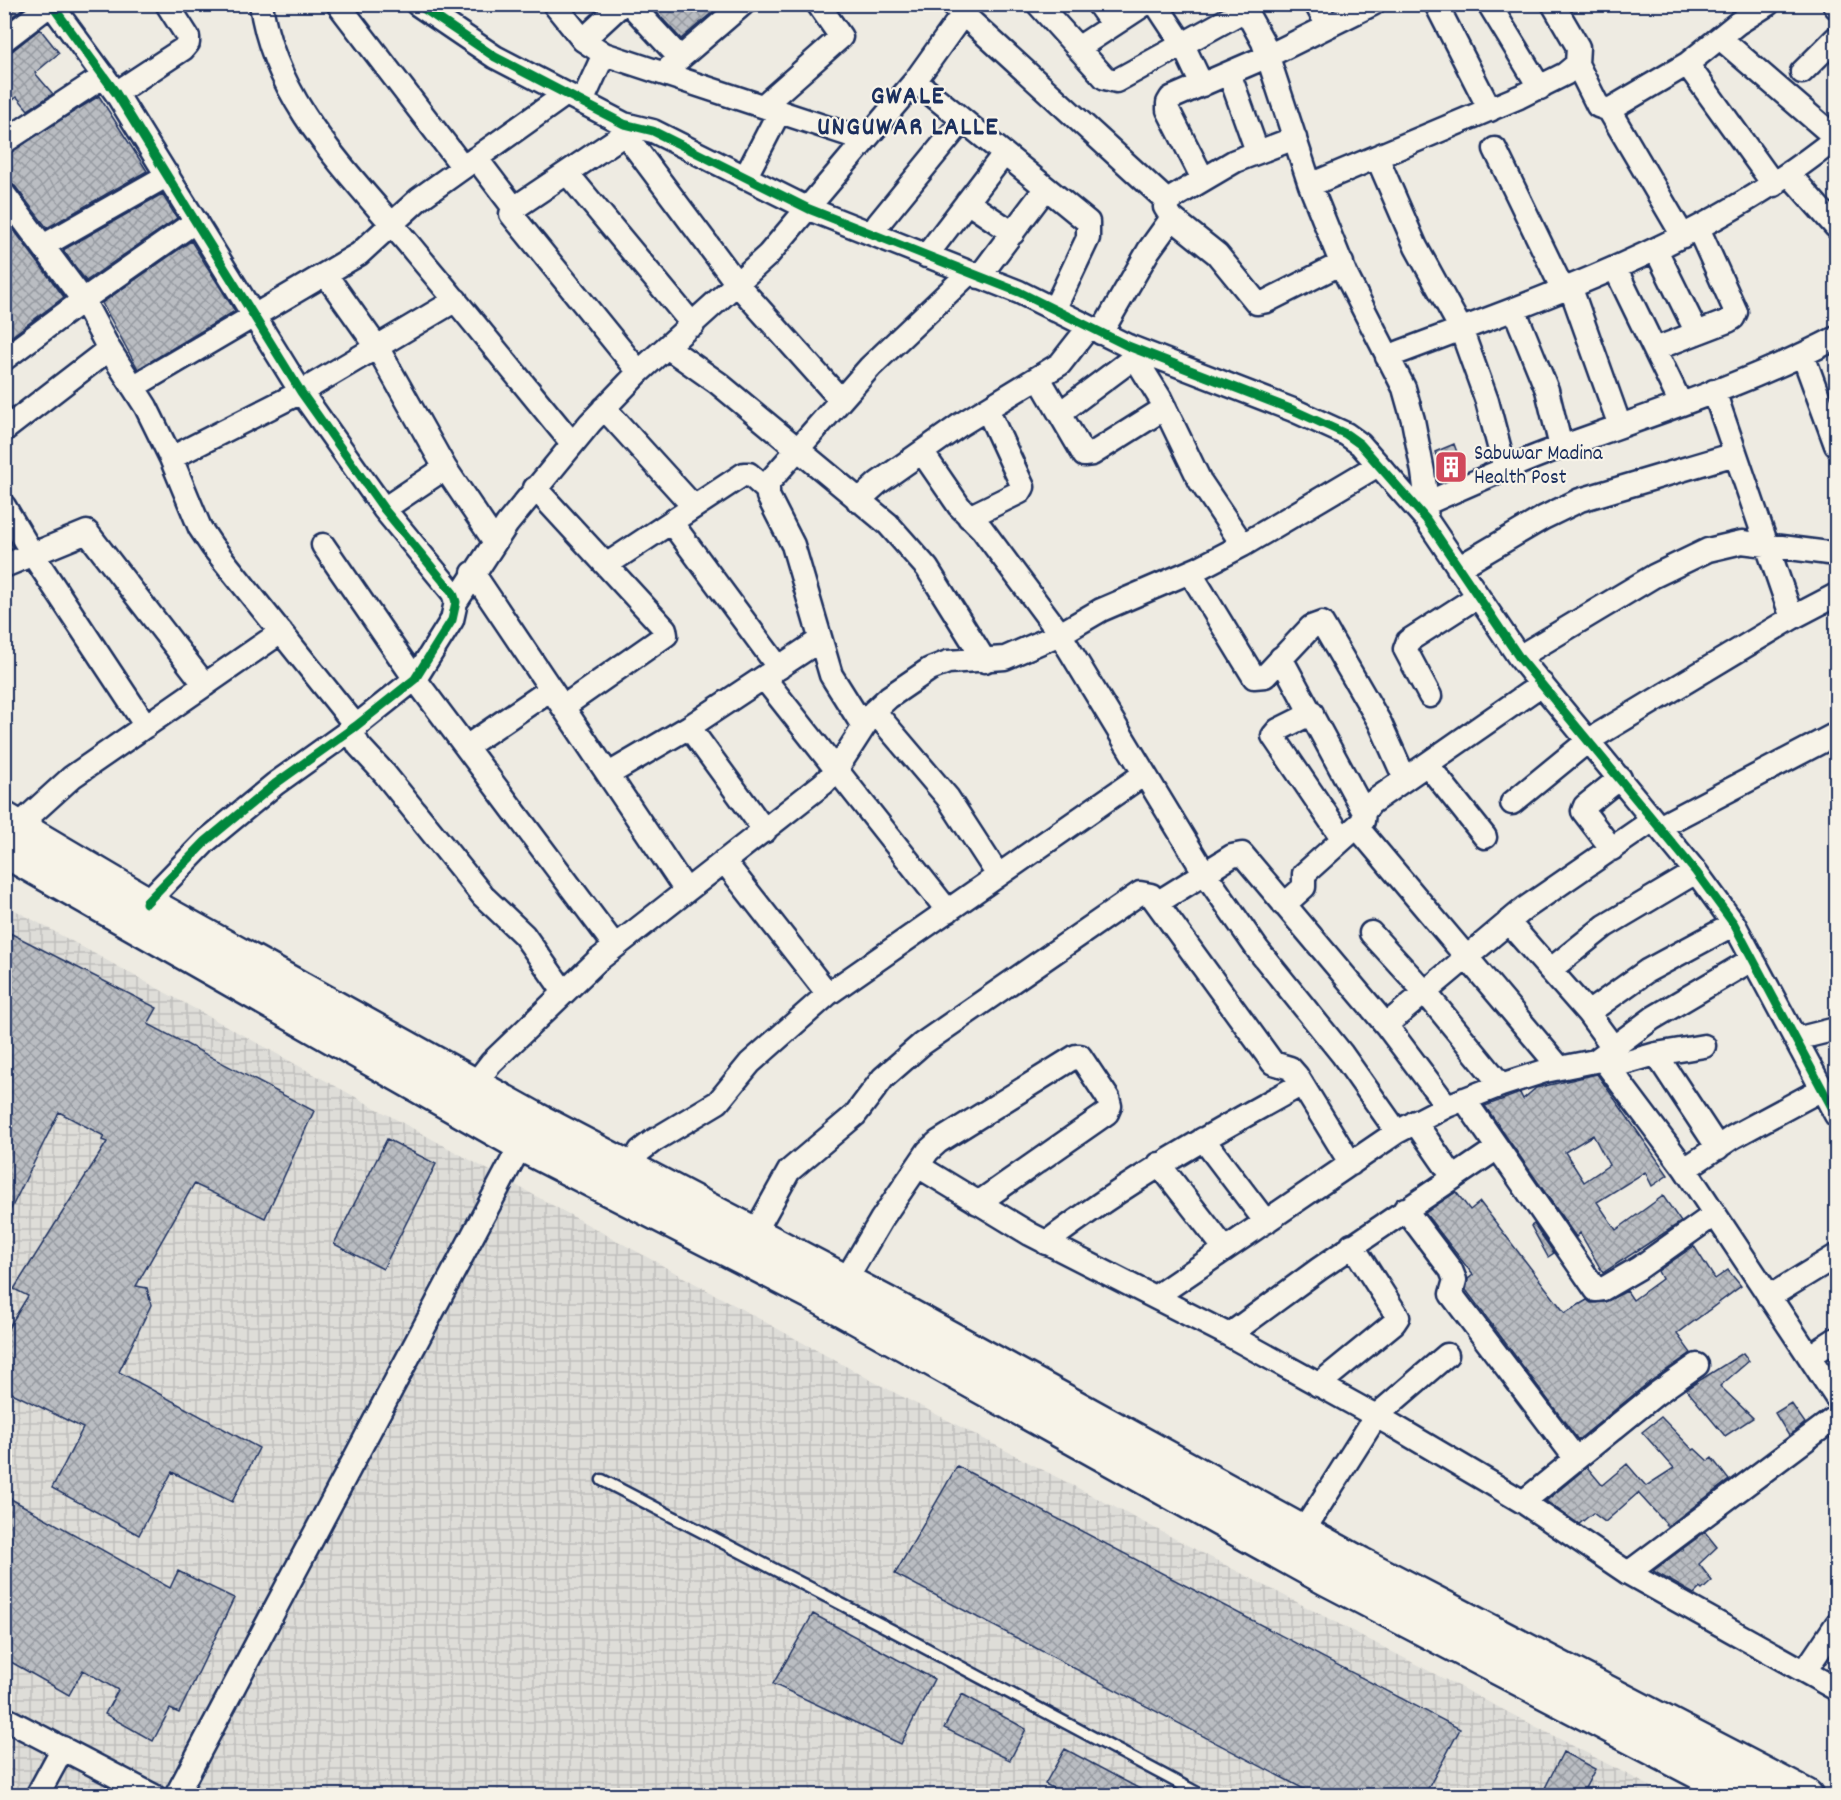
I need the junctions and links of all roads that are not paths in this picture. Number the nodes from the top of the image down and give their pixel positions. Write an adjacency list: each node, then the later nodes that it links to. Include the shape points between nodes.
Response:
1 (51, 4): 28 (street); 40 (street)
2 (167, 4): 40 (street, via 188,43 183,50)
3 (261, 4): 71 (street, via 273,49 290,90 328,150)
4 (338, 4): 57 (street)
5 (417, 4): 43 (street, via 495,57)
6 (554, 4): 29 (street)
7 (622, 4): 29 (street)
8 (630, 4): 36 (street)
9 (818, 4): 44 (street, via 841,38)
10 (1038, 4): 31 (street)
11 (1098, 4): 24 (street)
12 (1145, 4): 24 (street)
13 (1156, 4): 30 (street)
14 (1316, 4): 25 (street)
15 (1373, 4): 25 (street)
16 (1436, 4): 45 (street)
17 (1489, 4): 42 (street)
18 (1553, 4): 34 (street, via 1578,48)
19 (1768, 4): 23 (street)
20 (738, 6): 36 (street)
21 (961, 8): 39 (street); 69 (street)
22 (1244, 8): 30 (street); 33 (street)
23 (1733, 14): 26 (street)
24 (1113, 25): 31 (street)
25 (1328, 26): 33 (street)
26 (1720, 38): 35 (street); 50 (street)
27 (1836, 38): 37 (street)
28 (4, 40)
29 (583, 40): 32 (street)
30 (1183, 45): 31 (street, via 1116,81 1105,78); 41 (street)
31 (1078, 48)
32 (604, 54): 36 (street, via 642,68); 43 (street)
33 (1268, 56): 38 (street); 49 (street)
34 (1577, 64): 42 (street); 46 (street, via 1598,106)
35 (1687, 64): 46 (street); 62 (street)
36 (672, 65): 44 (street)
37 (1802, 72)
38 (1229, 73): 41 (street); 54 (street)
39 (915, 81): 47 (street); 51 (street)
40 (110, 85): 52 (street); 59 (street)
41 (1202, 85): 61 (street, via 1167,103)
42 (1540, 88): 45 (street)
43 (574, 98): 48 (street); 57 (street)
44 (771, 109): 51 (street); 60 (street)
45 (1490, 110): 56 (street)
46 (1610, 110): 74 (street)
47 (963, 120): 55 (street); 72 (street)
48 (630, 130): 58 (street); 60 (street, via 653,131); 83 (street)
49 (1295, 138): 54 (street); 63 (street)
50 (1836, 138): 62 (street)
51 (865, 141): 68 (street)
52 (4, 142)
53 (1495, 149): 84 (street)
54 (1257, 152): 61 (street)
55 (1004, 154): 64 (street); 66 (street)
56 (1377, 157): 63 (street); 91 (street, via 1421,256)
57 (469, 162): 67 (street); 71 (street)
58 (567, 173): 67 (street); 90 (street)
59 (168, 175): 70 (street); 76 (street)
60 (745, 178): 68 (street)
61 (1203, 179): 69 (street)
62 (1782, 180): 73 (street); 74 (street)
63 (1311, 185): 79 (street)
64 (1046, 188): 75 (street); 88 (street, via 1088,222 1090,229)
65 (4, 194): 76 (street)
66 (967, 202): 75 (street); 78 (street)
67 (514, 208): 103 (street, via 512,214)
68 (809, 209): 78 (street); 83 (street)
69 (1169, 209): 79 (street, via 1216,254 1257,303); 92 (street, via 1149,250)
70 (196, 221): 85 (street); 89 (street)
71 (392, 223): 81 (street, via 359,254); 86 (street)
72 (878, 224)
73 (1836, 227)
74 (1690, 232): 77 (street); 93 (street, via 1736,312 1728,321)
75 (1013, 233): 82 (street)
76 (43, 246): 85 (street)
77 (1656, 250): 80 (street); 93 (street)
78 (926, 256): 82 (street)
79 (1342, 263): 101 (street)
80 (1615, 268): 84 (street); 98 (street)
81 (326, 275): 89 (street); 95 (street)
82 (974, 275): 88 (street); 108 (street)
83 (738, 285): 90 (street); 108 (street)
84 (1566, 288): 87 (street); 114 (street)
85 (83, 300): 97 (street); 102 (street)
86 (456, 300): 95 (street); 116 (street)
87 (1514, 309): 91 (street); 118 (street, via 1546,390)
88 (1054, 310): 92 (street)
89 (255, 316): 105 (street); 107 (street)
90 (693, 325): 96 (street)
91 (1461, 329): 101 (street); 125 (street, via 1487,401)
92 (1095, 330): 99 (street); 104 (street, via 1060,364)
93 (1697, 333): 98 (street)
94 (1836, 338): 100 (street)
95 (377, 347): 107 (street); 124 (street)
96 (667, 347): 103 (street); 119 (street, via 718,383)
97 (109, 349): 105 (street); 115 (street)
98 (1655, 349): 109 (street)
99 (1132, 352): 111 (street); 113 (street); 123 (street, via 1293,410 1346,434)
100 (1803, 355): 106 (street); 117 (street)
101 (1387, 357): 132 (street, via 1404,388 1413,420)
102 (5, 358)
103 (639, 372): 110 (street)
104 (1039, 378): 112 (street); 113 (street)
105 (133, 387): 122 (street)
106 (1714, 391): 109 (street); 121 (street)
107 (302, 392): 122 (street); 131 (street)
108 (840, 399): 119 (street)
109 (1682, 404): 114 (street)
110 (604, 408): 116 (street); 130 (street)
111 (1165, 408): 113 (street, via 1089,456 1084,455); 138 (street, via 1200,481)
112 (987, 409): 120 (street); 133 (street, via 1023,487)
113 (1060, 413)
114 (1620, 426): 118 (street)
115 (4, 430)
116 (573, 443): 126 (street)
117 (1836, 445)
118 (1561, 447): 125 (street)
119 (797, 449): 127 (street, via 768,483); 128 (street)
120 (922, 452): 128 (street); 133 (street)
121 (1735, 454): 136 (street); 143 (street, via 1580,500)
122 (171, 458): 150 (street, via 206,537)
123 (1378, 465): 132 (street); 138 (street)
124 (445, 468): 131 (street); 135 (street)
125 (1505, 469): 132 (street)
126 (535, 488): 135 (street); 141 (street)
127 (767, 490): 130 (street, via 744,474); 152 (street, via 793,545)
128 (858, 501): 155 (street, via 888,524 927,568)
129 (4, 506): 140 (street)
130 (694, 507): 134 (street)
131 (384, 509): 148 (street, via 453,593)
132 (1427, 511): 143 (street)
133 (969, 517): 151 (street)
134 (671, 522): 141 (street); 156 (street)
135 (495, 542): 145 (street)
136 (1766, 544): 139 (street); 149 (street); 153 (street, via 1730,543 1708,550 1654,576)
137 (323, 545): 157 (street)
138 (1243, 545): 144 (street)
139 (1836, 554)
140 (33, 555): 142 (street); 159 (street, via 82,532 91,535); 164 (street)
141 (606, 565): 161 (street, via 665,629 666,635)
142 (4, 566)
143 (1458, 568): 147 (street)
144 (1190, 572): 151 (street, via 1101,610); 154 (street, via 1254,676 1265,676)
145 (473, 573): 148 (street); 161 (street)
146 (1836, 595): 149 (street)
147 (1478, 596): 153 (street); 160 (street, via 1408,641 1405,649)
148 (456, 602): 157 (street, via 452,620)
149 (1792, 618): 168 (street)
150 (281, 632): 159 (street); 165 (street)
151 (1060, 634): 155 (street, via 1005,658); 173 (street)
152 (820, 640): 156 (street); 163 (street, via 831,675)
153 (1520, 657): 158 (street)
154 (1281, 658): 162 (street); 175 (street, via 1311,627 1322,623 1380,723)
155 (985, 661): 163 (street, via 948,662 930,669 889,697)
156 (771, 673): 166 (street); 171 (street)
157 (415, 679): 165 (street); 169 (street)
158 (1542, 684): 168 (street); 170 (street)
159 (205, 685): 164 (street)
160 (1430, 696)
161 (557, 698): 169 (street); 172 (street)
162 (1312, 713): 178 (street); 178 (street, via 1273,736)
163 (869, 718): 171 (street); 186 (street, via 948,798)
164 (146, 726): 180 (street, via 72,777)
165 (356, 726): 188 (street, via 275,784 215,834); 199 (street, via 354,736 359,746 483,896 524,935)
166 (689, 727): 172 (street); 179 (street)
167 (1836, 734): 177 (street)
168 (1589, 740): 174 (street); 176 (street)
169 (466, 747): 195 (street)
170 (1427, 764): 175 (street); 181 (street)
171 (836, 770): 179 (street); 191 (street)
172 (609, 774): 187 (street)
173 (1144, 774): 185 (street); 186 (street)
174 (1620, 778): 177 (street); 182 (street, via 1583,811)
175 (1405, 779): 178 (street, via 1371,803)
176 (1512, 803)
177 (1656, 823): 182 (street); 184 (street)
178 (1354, 826): 190 (street, via 1304,874 1304,887); 196 (street)
179 (765, 831): 183 (street)
180 (9, 832): 188 (main road); 217 (main road)
181 (1485, 837)
182 (1612, 849): 192 (street)
183 (724, 861): 187 (street); 201 (street)
184 (1696, 872): 193 (street); 198 (street, via 1605,926)
185 (1204, 873): 189 (street); 190 (street, via 1242,854); 216 (street, via 1258,950)
186 (998, 875): 191 (street)
187 (685, 889): 195 (street)
188 (146, 903): 211 (main road)
189 (1156, 903): 210 (street, via 1261,1049 1273,1063 1290,1068); 231 (street, via 1151,896 1140,893 922,1044 883,1078 855,1115 789,1172)
190 (1284, 905): 203 (street)
191 (948, 911): 201 (street)
192 (1508, 922): 196 (street); 198 (street)
193 (1734, 924): 197 (street); 202 (street, via 1647,971)
194 (1371, 933): 200 (street)
195 (615, 946): 199 (street)
196 (1465, 957): 200 (street); 209 (street)
197 (1753, 959): 205 (street); 208 (street, via 1653,1018)
198 (1550, 970): 202 (street)
199 (564, 992): 211 (street, via 491,1063)
200 (1425, 992): 203 (street); 212 (street)
201 (828, 994): 224 (street, via 750,1063 718,1102 653,1140 640,1151)
202 (1588, 1013): 208 (street)
203 (1386, 1025): 214 (street)
204 (1836, 1029): 205 (street)
205 (1796, 1039): 213 (street)
206 (1704, 1046): 207 (street)
207 (1656, 1054): 208 (street); 219 (street)
208 (1608, 1057): 209 (street); 225 (street)
209 (1560, 1068): 212 (street)
210 (1302, 1084): 218 (street); 222 (street)
211 (474, 1085): 217 (main road)
212 (1501, 1085): 214 (street)
213 (1822, 1089): 215 (street); 219 (street)
214 (1455, 1103): 216 (street); 220 (street)
215 (1836, 1115)
216 (1406, 1127): 222 (street); 226 (street)
217 (528, 1131): 224 (main road); 260 (street); 262 (main road, via 1326,1578)
218 (1203, 1139): 221 (street); 230 (street)
219 (1718, 1148): 225 (street)
220 (1496, 1149): 226 (street); 229 (street, via 1596,1290 1639,1268)
221 (1159, 1164): 232 (street); 234 (street)
222 (1351, 1164): 230 (street)
223 (918, 1166): 227 (street); 227 (street, via 938,1142 1080,1056 1108,1098 1107,1113); 236 (street)
224 (630, 1168): 231 (main road)
225 (1685, 1169): 229 (street)
226 (1453, 1177): 228 (street)
227 (978, 1203): 232 (street)
228 (1405, 1209): 233 (street); 248 (street, via 1451,1270 1455,1280 1451,1294)
229 (1715, 1214): 238 (street)
230 (1266, 1222): 234 (street)
231 (754, 1234): 236 (main road)
232 (1047, 1243): 237 (street)
233 (1352, 1245): 239 (street); 244 (street, via 1398,1317)
234 (1225, 1249): 237 (street)
235 (1836, 1256): 238 (street)
236 (845, 1281): 251 (main road)
237 (1155, 1297): 239 (street)
238 (1769, 1297): 242 (street)
239 (1229, 1335): 244 (street)
240 (1836, 1339): 242 (street)
241 (1447, 1355): 246 (street)
242 (1810, 1356): 245 (street)
243 (1697, 1365): 248 (street)
244 (1318, 1385): 246 (street)
245 (1836, 1397)
246 (1376, 1416): 250 (street); 251 (street)
247 (1836, 1417): 252 (street)
248 (1576, 1459): 250 (street)
249 (602, 1480): 261 (lane)
250 (1523, 1502): 252 (street)
251 (1302, 1533): 263 (main road)
252 (1628, 1573): 254 (street)
253 (1836, 1625): 254 (street)
254 (1805, 1671): 255 (street)
255 (1836, 1689)
256 (4, 1718): 257 (street)
257 (63, 1748): 258 (street); 259 (street)
258 (37, 1796)
259 (154, 1796)
260 (176, 1796)
261 (1203, 1796)
262 (1746, 1796)
263 (1806, 1796)

